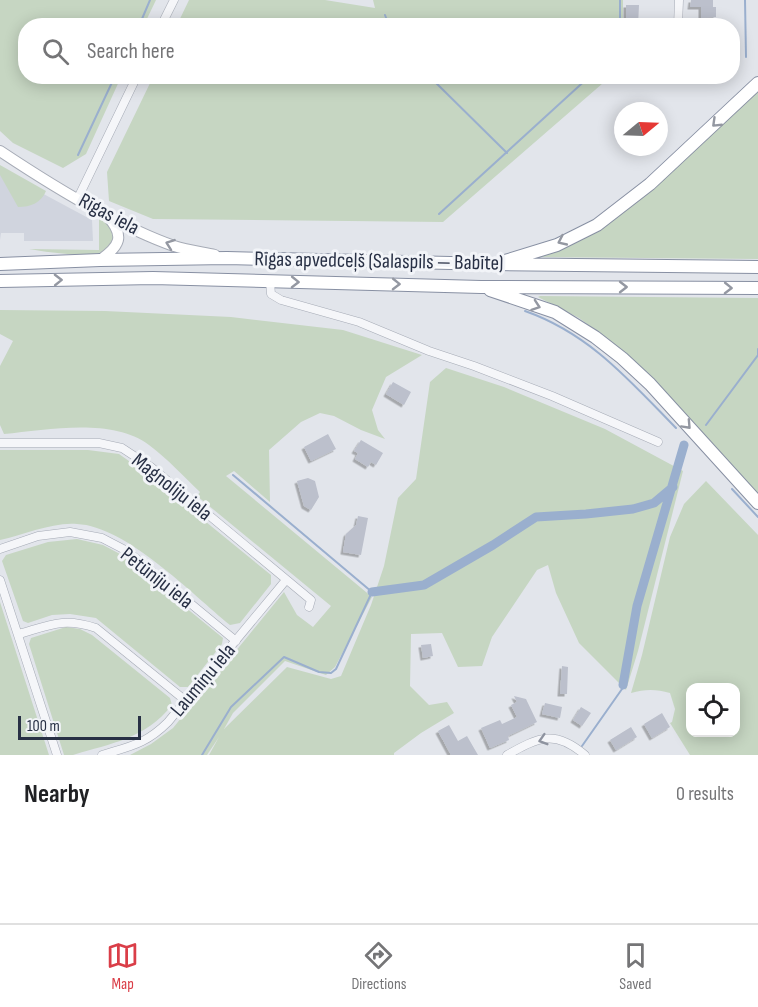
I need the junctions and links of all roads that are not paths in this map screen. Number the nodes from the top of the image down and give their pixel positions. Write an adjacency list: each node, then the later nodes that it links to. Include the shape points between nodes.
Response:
1 (174, 0): 3 (street)
2 (679, 0): 4 (street)
3 (165, 18)
4 (678, 18)
5 (758, 83): 13 (highway, one-way to 13, via 650,184 597,225 557,244)
6 (133, 84): 8 (street)
7 (0, 151): 8 (main road, Rīgas iela)
8 (78, 198): 9 (main road, Rīgas iela)
9 (103, 212): 10 (main road, Rīgas iela, one-way to 9, via 177,247); 11 (main road, via 119,235 115,249)
10 (227, 258): 11 (highway, Rīgas apvedceļš (Salaspils — Babīte)); 13 (highway, Rīgas apvedceļš (Salaspils — Babīte))
11 (100, 260): 12 (highway, Rīgas apvedceļš (Salaspils — Babīte))
12 (0, 264)
13 (495, 264): 14 (highway, Rīgas apvedceļš (Salaspils — Babīte))
14 (758, 267)
15 (0, 280): 16 (highway, Rīgas apvedceļš (Salaspils — Babīte), one-way to 16, via 153,278)
16 (270, 282): 17 (highway, Rīgas apvedceļš (Salaspils — Babīte), one-way to 17); 19 (street, via 271,294 281,300 359,322 552,396)
17 (481, 287): 18 (highway, Rīgas apvedceļš (Salaspils — Babīte), one-way to 18); 21 (highway, one-way to 21, via 555,312 622,358)
18 (758, 288)
19 (658, 442)
20 (0, 443): 24 (street, Magnoliju iela, via 99,443 122,448 151,467)
21 (758, 503)
22 (0, 549): 27 (street, Petūniju iela, via 38,536 70,532 102,538 127,551)
23 (0, 580): 26 (street)
24 (286, 580): 25 (street, Magnoliju iela, via 311,600); 27 (street, Laumiņu iela)
25 (309, 607)
26 (19, 634): 28 (street, via 64,621 96,628); 30 (street)
27 (236, 640): 28 (street, Laumiņu iela)
28 (186, 701): 31 (street, Laumiņu iela, via 154,735)
29 (581, 752): 32 (street, one-way to 32, via 552,737)
30 (57, 755)
31 (102, 755)
32 (507, 755)

